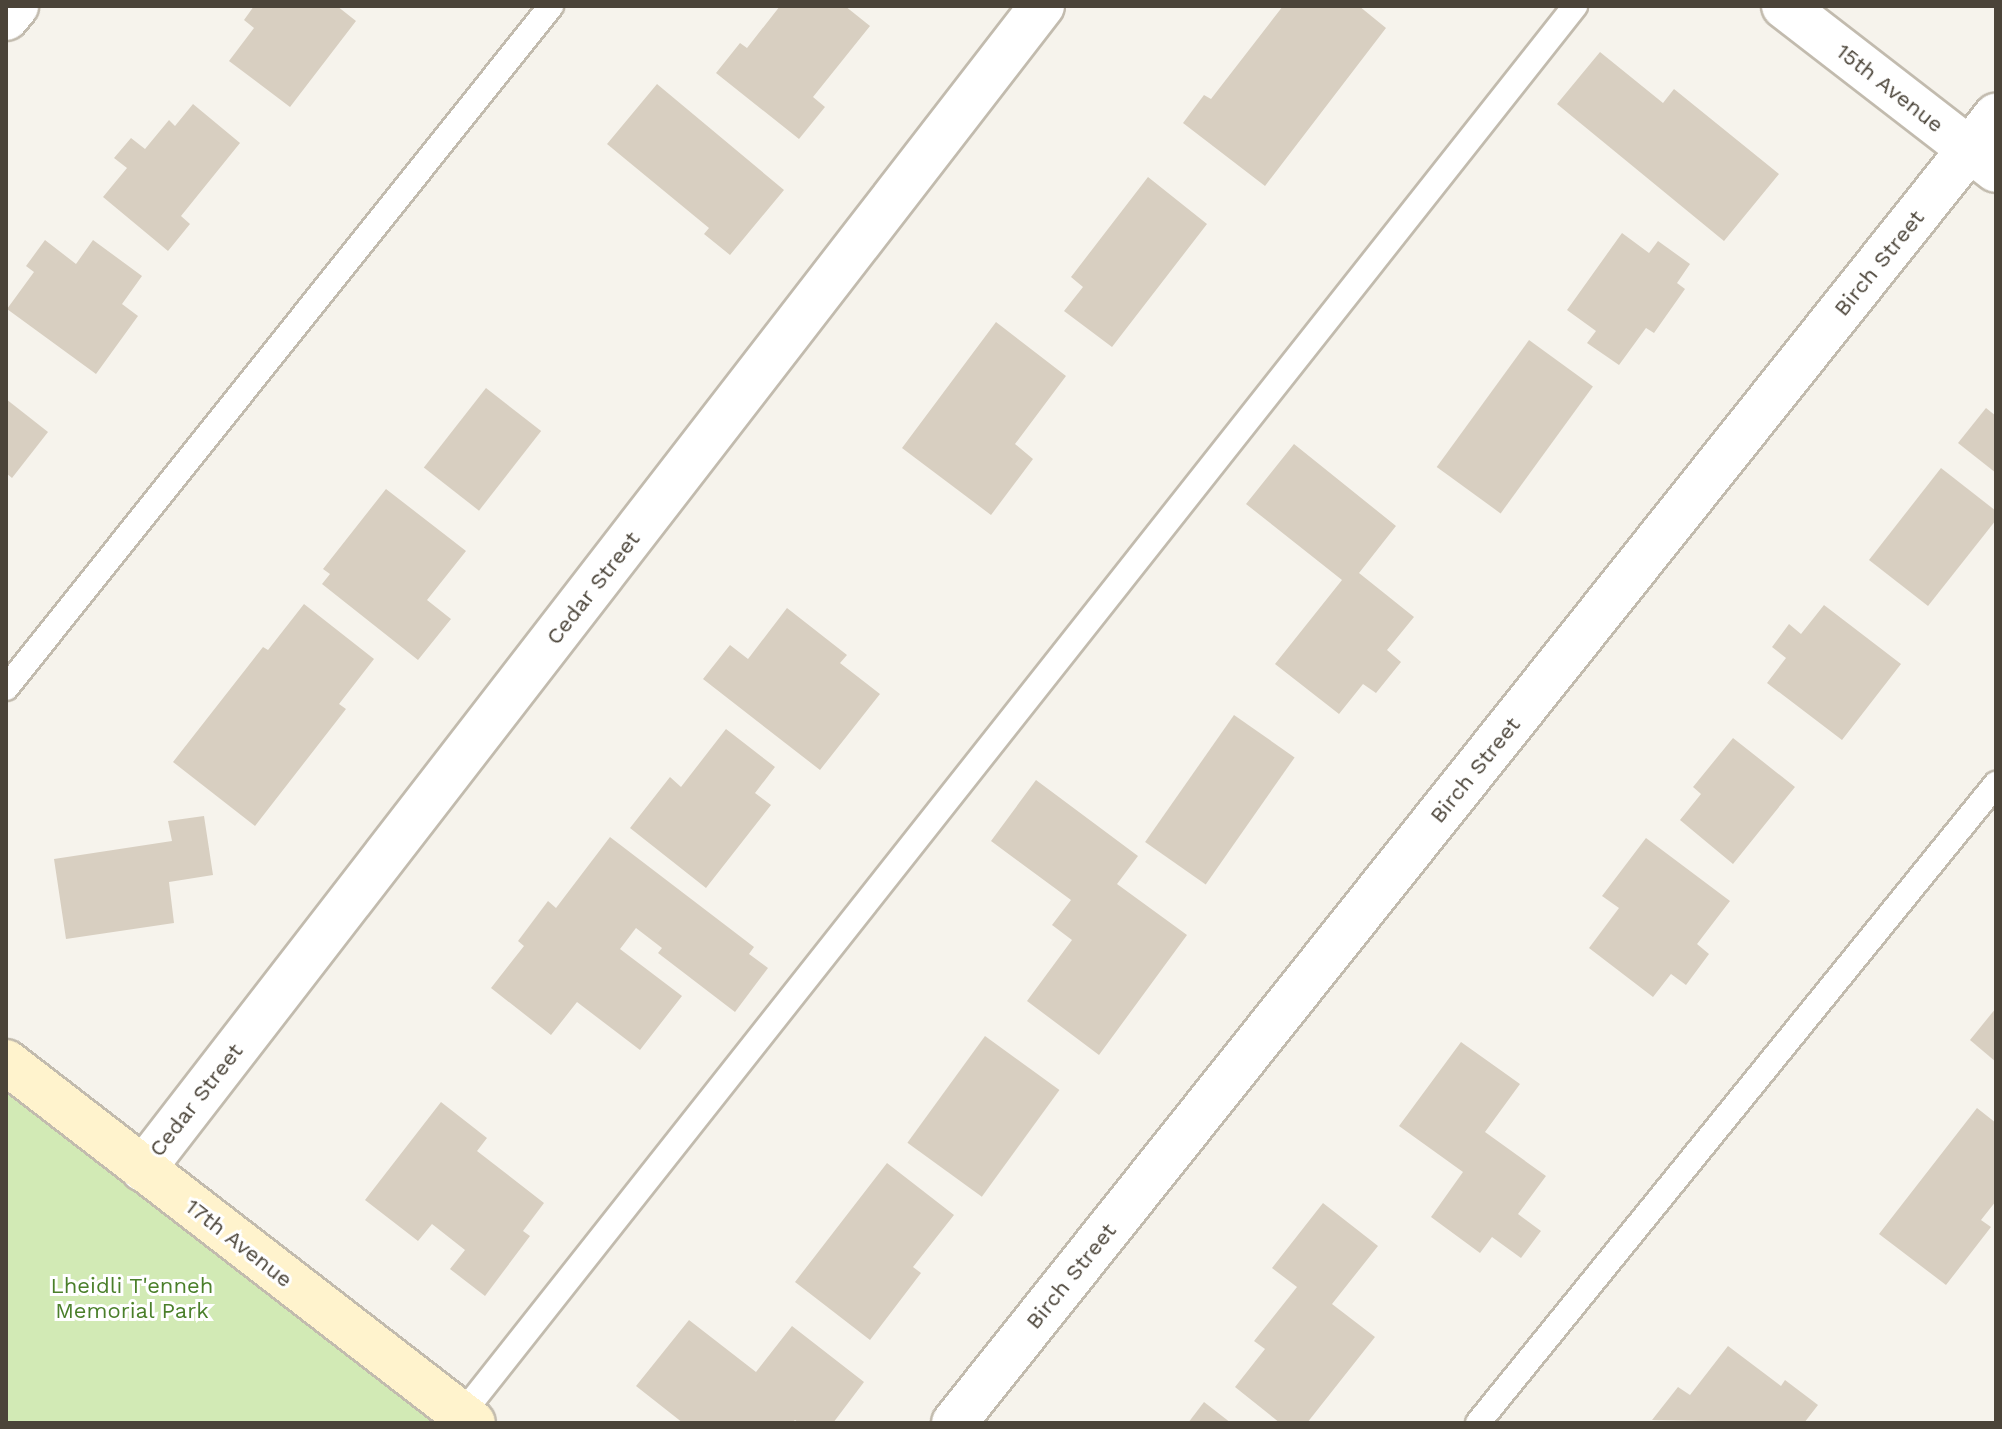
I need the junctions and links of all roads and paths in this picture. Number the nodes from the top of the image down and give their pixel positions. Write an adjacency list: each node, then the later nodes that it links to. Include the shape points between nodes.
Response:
1 (16, 6): 6 (street)
2 (551, 6): 8 (lane)
3 (1042, 6): 11 (street, Cedar Street)
4 (1575, 6): 12 (lane)
5 (1784, 6): 7 (street, 15th Avenue)
6 (6, 18)
7 (1987, 145): 13 (street, Birch Street)
8 (6, 688)
9 (1996, 784): 14 (lane)
10 (6, 1062): 11 (street, 17th Avenue)
11 (143, 1169): 12 (street, 17th Avenue)
12 (467, 1419)
13 (954, 1423)
14 (1478, 1423)

